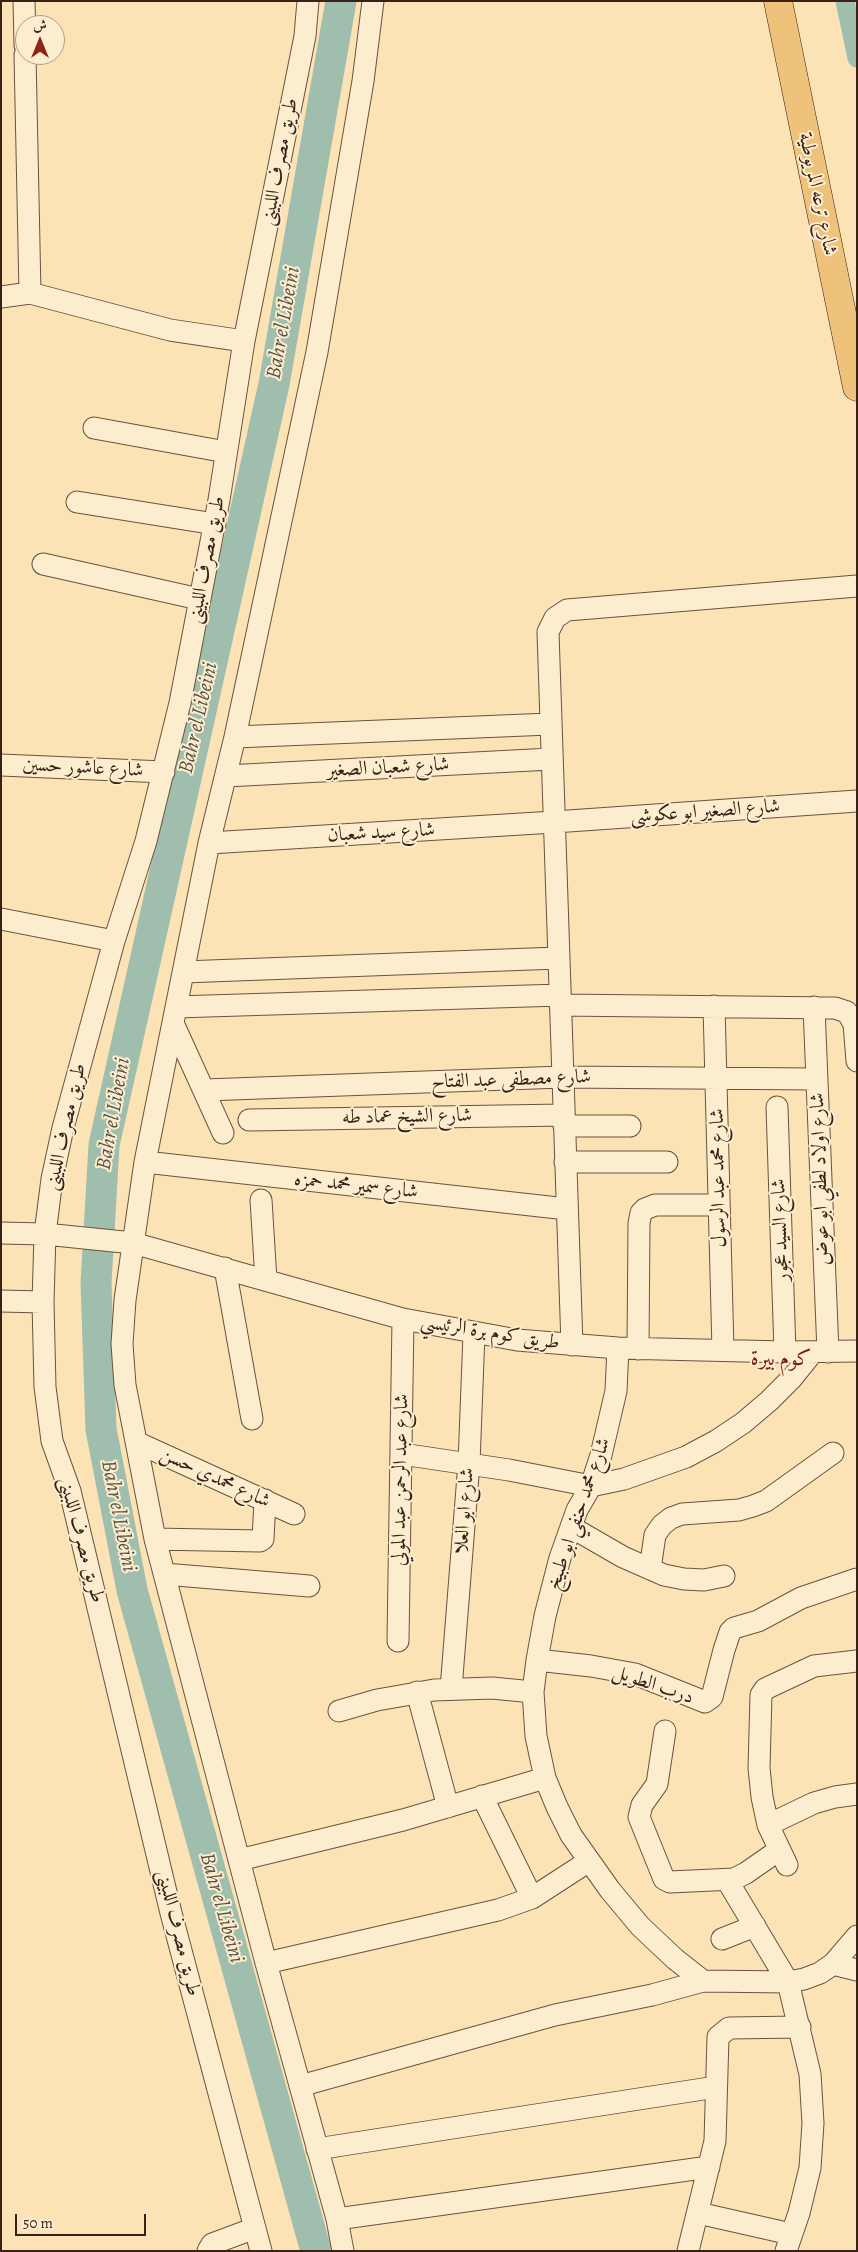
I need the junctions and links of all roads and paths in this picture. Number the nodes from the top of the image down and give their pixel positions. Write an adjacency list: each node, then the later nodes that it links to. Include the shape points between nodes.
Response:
1 (24, 1): 5 (street)
2 (308, 1): 9 (street, طريق مصرف اللبينى, via 305,36)
3 (373, 1): 19 (street, via 363,81 317,352)
4 (778, 1): 10 (main road, شارع ترعه المريوطية)
5 (24, 15)
6 (25, 65): 7 (street)
7 (30, 293): 8 (street); 9 (street, via 170,330)
8 (1, 297)
9 (244, 340): 12 (street, طريق مصرف اللبينى)
10 (857, 387)
11 (94, 428): 12 (street)
12 (226, 452): 14 (street, طريق مصرف اللبينى)
13 (78, 502): 14 (street)
14 (215, 524): 17 (street, طريق مصرف اللبينى)
15 (42, 564): 17 (street)
16 (857, 586): 18 (street, via 567,610 555,618 548,632)
17 (199, 599): 22 (street, طريق مصرف اللبينى)
18 (550, 724): 19 (street); 20 (street)
19 (235, 737): 23 (street)
20 (551, 759): 23 (street, شارع شعبان الصغير); 25 (street)
21 (1, 765): 22 (street, شارع عاشور حسين)
22 (164, 772): 28 (street, طريق مصرف اللبينى)
23 (226, 776): 26 (street)
24 (857, 801): 25 (street, شارع الصغير ابو عكوشى)
25 (554, 822): 26 (street, شارع سيد شعبان); 29 (street)
26 (209, 843): 30 (street)
27 (1, 919): 28 (street)
28 (114, 941): 52 (street, طريق مصرف اللبينى, via 63,1128)
29 (558, 958): 30 (street); 31 (street)
30 (183, 972): 34 (street)
31 (560, 1000): 32 (street); 34 (street); 36 (street)
32 (714, 1006): 33 (street); 37 (street, شارع محمد عبد الرسول)
33 (814, 1007): 35 (street, via 847,1012 854,1024); 38 (street, شارع اولاد لطفي ابو عوض)
34 (174, 1015): 39 (street); 45 (street)
35 (857, 1061)
36 (562, 1077): 37 (street, شارع مصطفى عبد الفتاح); 39 (street, شارع مصطفى عبد الفتاح); 42 (street)
37 (716, 1078): 38 (street, شارع مصطفى عبد الفتاح); 49 (street, شارع محمد عبد الرسول)
38 (817, 1079): 65 (street, شارع اولاد لطفي ابو عوض)
39 (205, 1090): 44 (street)
40 (777, 1107): 64 (street, شارع السيد عجور)
41 (249, 1120): 42 (street, شارع الشيخ عماد طه)
42 (564, 1120): 43 (street, شارع الشيخ عماد طه); 46 (street)
43 (630, 1126)
44 (223, 1133)
45 (144, 1162): 50 (street, شارع سمير محمد حمزه); 53 (street)
46 (565, 1162): 47 (street); 50 (street)
47 (667, 1162)
48 (261, 1200): 55 (street)
49 (719, 1205): 61 (street, شارع محمد حنفي ابو طبيخ, via 650,1206 641,1213); 62 (street, شارع محمد عبد الرسول)
50 (567, 1209): 60 (street)
51 (1, 1233): 52 (street, طريق كوم برة الرئيسي)
52 (45, 1234): 53 (street, طريق كوم برة الرئيسي); 57 (street, طريق مصرف اللبينى)
53 (133, 1243): 54 (street, طريق كوم برة الرئيسي); 67 (street, via 122,1344 125,1386)
54 (224, 1268): 55 (street, طريق كوم برة الرئيسي); 66 (street)
55 (266, 1280): 58 (street, طريق كوم برة الرئيسي)
56 (1, 1301): 57 (street)
57 (42, 1302): 113 (street, طريق مصرف اللبينى, via 45,1387 52,1441 70,1491 171,1913)
58 (403, 1319): 59 (street, طريق كوم برة الرئيسي); 69 (street, شارع عبد الرحمن عبد المولي)
59 (474, 1334): 60 (street, طريق كوم برة الرئيسي); 70 (street, شارع ابو العلا)
60 (572, 1345): 61 (street, طريق كوم برة الرئيسي)
61 (628, 1348): 62 (street, طريق كوم برة الرئيسي); 71 (street, شارع محمد حنفي ابو طبيخ)
62 (723, 1350): 64 (street, طريق كوم برة الرئيسي)
63 (857, 1351): 65 (street, طريق كوم برة الرئيسي)
64 (785, 1352): 65 (street, طريق كوم برة الرئيسي)
65 (820, 1352): 71 (street, via 769,1402 716,1441 656,1470)
66 (252, 1419)
67 (136, 1442): 72 (street, شارع محمدي حسن); 75 (street)
68 (833, 1453): 76 (street, via 766,1501 739,1510 682,1514 671,1518 655,1535)
69 (402, 1454): 70 (street); 81 (street, شارع عبد الرحمن عبد المولي)
70 (469, 1464): 71 (street); 84 (street, شارع ابو العلا)
71 (591, 1486): 74 (street, شارع محمد حنفي ابو طبيخ)
72 (265, 1500): 73 (street, شارع محمدي حسن); 75 (street, via 264,1538 260,1541)
73 (294, 1514)
74 (571, 1527): 76 (street); 82 (street, شارع محمد حنفي ابو طبيخ, via 553,1584)
75 (155, 1539): 77 (street)
76 (650, 1569): 78 (street, via 684,1579)
77 (164, 1574): 80 (street); 94 (street)
78 (724, 1576)
79 (857, 1579): 82 (street, درب الطويل, via 801,1598 758,1621 734,1628 728,1637 712,1697 705,1702 635,1674)
80 (308, 1586)
81 (398, 1641)
82 (536, 1660): 86 (street, شارع محمد حنفي ابو طبيخ)
83 (857, 1661): 93 (street, via 814,1666 765,1689 761,1694 759,1768)
84 (451, 1689): 85 (street); 86 (street)
85 (417, 1692): 87 (street); 92 (street)
86 (533, 1692): 89 (street, شارع محمد حنفي ابو طبيخ, via 536,1736)
87 (339, 1711)
88 (665, 1732): 96 (street, via 657,1784 642,1805 639,1817 661,1876 670,1882)
89 (545, 1778): 91 (street); 95 (street, شارع محمد حنفي ابو طبيخ, via 556,1807)
90 (857, 1794): 93 (street, via 814,1803)
91 (482, 1796): 92 (street); 97 (street)
92 (448, 1806): 94 (street)
93 (768, 1825): 96 (street, via 783,1857)
94 (239, 1860): 101 (street)
95 (589, 1861): 97 (street); 104 (street, شارع محمد حنفي ابو طبيخ, via 640,1926)
96 (727, 1880): 98 (street)
97 (532, 1898): 101 (street, via 498,1910)
98 (755, 1926): 100 (street); 105 (street)
99 (857, 1936): 102 (street)
100 (722, 1939)
101 (266, 1962): 107 (street)
102 (833, 1964): 103 (street); 105 (street, via 812,1976)
103 (857, 1970)
104 (703, 1980): 105 (street); 107 (street, via 652,1995 555,2015)
105 (788, 1982): 106 (street)
106 (800, 2027): 108 (street, via 729,2028 724,2031 718,2037); 114 (street, via 810,2074 813,2123 810,2168)
107 (300, 2086): 109 (street)
108 (716, 2087): 109 (street); 110 (street, via 715,2141)
109 (317, 2149): 112 (street)
110 (709, 2167): 111 (street); 112 (street)
111 (698, 2213): 114 (street); 118 (street)
112 (337, 2219): 117 (street)
113 (255, 2228): 115 (street, via 212,2244); 116 (street, طريق مصرف اللبينى)
114 (788, 2242)
115 (208, 2251)
116 (261, 2251)
117 (343, 2251)
118 (688, 2251)

